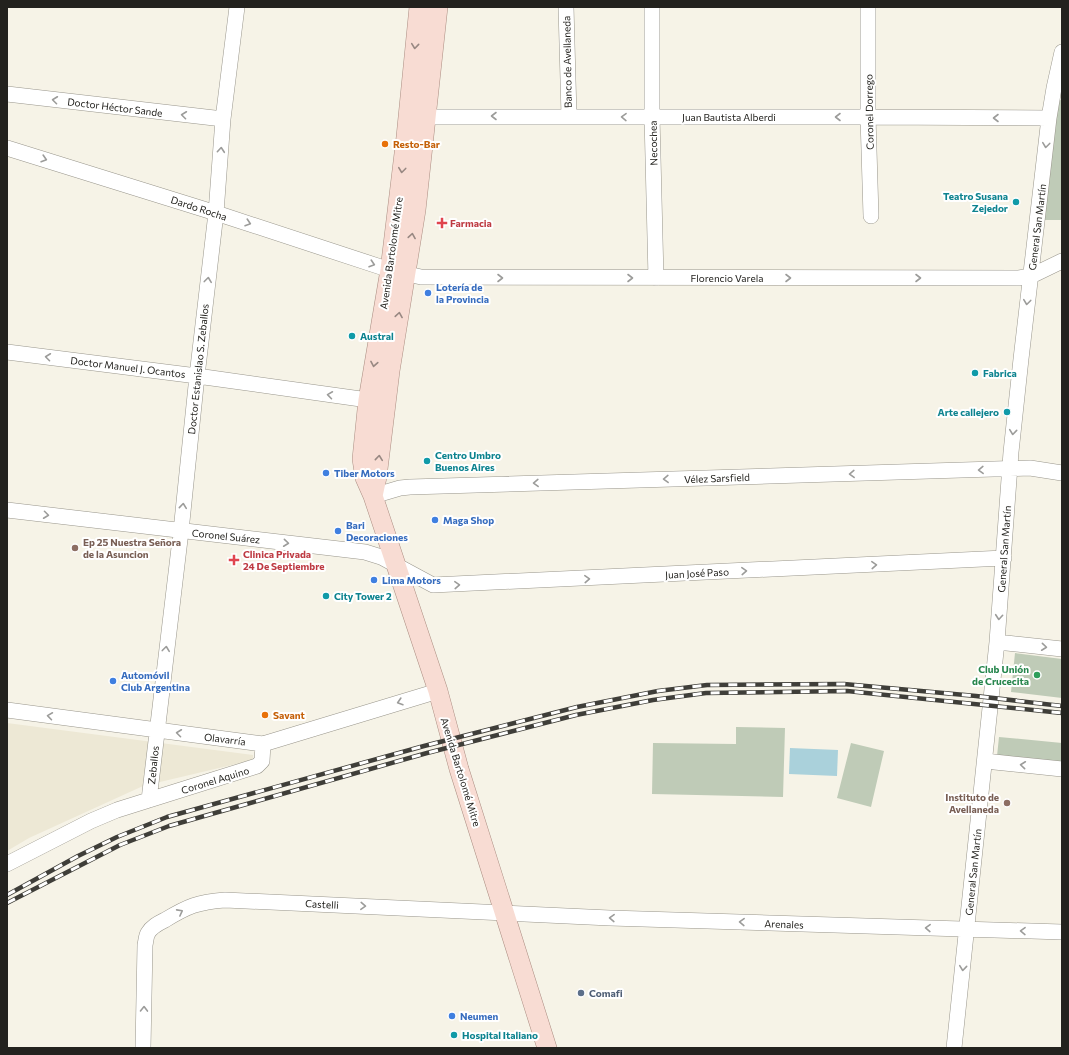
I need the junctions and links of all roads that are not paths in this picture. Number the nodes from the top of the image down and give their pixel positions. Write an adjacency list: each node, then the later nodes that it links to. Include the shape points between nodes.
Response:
1 (237, 7): 15 (street, Doctor Estanislao S. Zeballos)
2 (419, 7): 11 (main road, Avenida Bartolomé Mitre, one-way to 11)
3 (438, 7): 11 (main road, Avenida Bartolomé Mitre)
4 (566, 7): 10 (street, Banco de Avellaneda)
5 (652, 7): 12 (street, Necochea)
6 (868, 7): 13 (street, Coronel Dorrego)
7 (1062, 52): 8 (street, General San Martín)
8 (1058, 90): 14 (street, General San Martín)
9 (7, 94): 15 (street, Doctor Héctor Sande, one-way to 9)
10 (569, 116): 11 (street, Juan Bautista Alberdi, one-way to 11); 12 (street, Juan Bautista Alberdi, one-way to 10)
11 (417, 117): 20 (main road, Avenida Bartolomé Mitre, via 416,210)
12 (652, 117): 13 (street, Juan Bautista Alberdi, one-way to 12); 22 (street, Necochea)
13 (868, 117): 14 (street, Juan Bautista Alberdi, one-way to 13); 18 (street, Coronel Dorrego)
14 (1049, 118): 21 (street, General San Martín, one-way to 21)
15 (223, 119): 17 (street, Doctor Estanislao S. Zeballos, one-way to 15)
16 (7, 148): 17 (street, Dardo Rocha, one-way to 17)
17 (216, 213): 20 (street, Dardo Rocha, one-way to 20); 24 (street, Doctor Estanislao S. Zeballos, one-way to 17)
18 (871, 216)
19 (1062, 262): 21 (street, Florencio Varela)
20 (398, 272): 22 (street, Florencio Varela, one-way to 22, via 421,277); 25 (main road, Avenida Bartolomé Mitre, one-way to 25); 28 (main road, Avenida Bartolomé Mitre, one-way to 20, via 390,371)
21 (1031, 276): 22 (street, Florencio Varela, one-way to 21); 26 (street, General San Martín, one-way to 26)
22 (656, 278)
23 (7, 352): 24 (street, Doctor Manuel J. Ocantos, one-way to 23)
24 (196, 376): 25 (street, Doctor Manuel J. Ocantos, one-way to 24); 30 (street, Doctor Estanislao S. Zeballos, one-way to 24)
25 (368, 400): 28 (main road, Avenida Bartolomé Mitre, via 362,459 365,478)
26 (1010, 469): 27 (street, Vélez Sarsfield, via 1030,468); 28 (street, Vélez Sarsfield, one-way to 28, via 410,487); 31 (street, General San Martín)
27 (1062, 473)
28 (373, 496): 32 (main road, Avenida Bartolomé Mitre)
29 (7, 510): 30 (street, Coronel Suárez, one-way to 30)
30 (181, 531): 32 (street, Coronel Suárez, one-way to 32, via 365,552); 37 (street, Doctor Estanislao S. Zeballos, one-way to 30)
31 (1004, 558): 32 (street, Juan José Paso, one-way to 31, via 433,586 440,586); 33 (street, General San Martín, one-way to 33)
32 (395, 564): 35 (main road, Avenida Bartolomé Mitre)
33 (997, 642): 34 (street, one-way to 34); 39 (street, General San Martín)
34 (1062, 649)
35 (438, 691): 38 (street, Olavarría, one-way to 38); 43 (main road, Avenida Bartolomé Mitre, via 459,769)
36 (7, 710): 37 (street, Olavarría, one-way to 36)
37 (156, 730): 38 (street, Olavarría, one-way to 37); 41 (street, Zeballos)
38 (263, 744): 41 (street, Coronel Aquino, via 262,762 257,766)
39 (985, 761): 40 (street, one-way to 39); 44 (street, General San Martín)
40 (1062, 769)
41 (149, 800): 42 (street, via 91,821)
42 (7, 864)
43 (505, 912): 44 (street, Arenales, one-way to 43); 46 (street, Castelli, one-way to 43, via 145,945 148,933 154,926 190,906 225,900); 47 (main road, Avenida Bartolomé Mitre)
44 (967, 930): 45 (street, Arenales, one-way to 44); 48 (street, General San Martín, one-way to 48)
45 (1062, 932)
46 (143, 1048)
47 (547, 1048)
48 (954, 1048)

